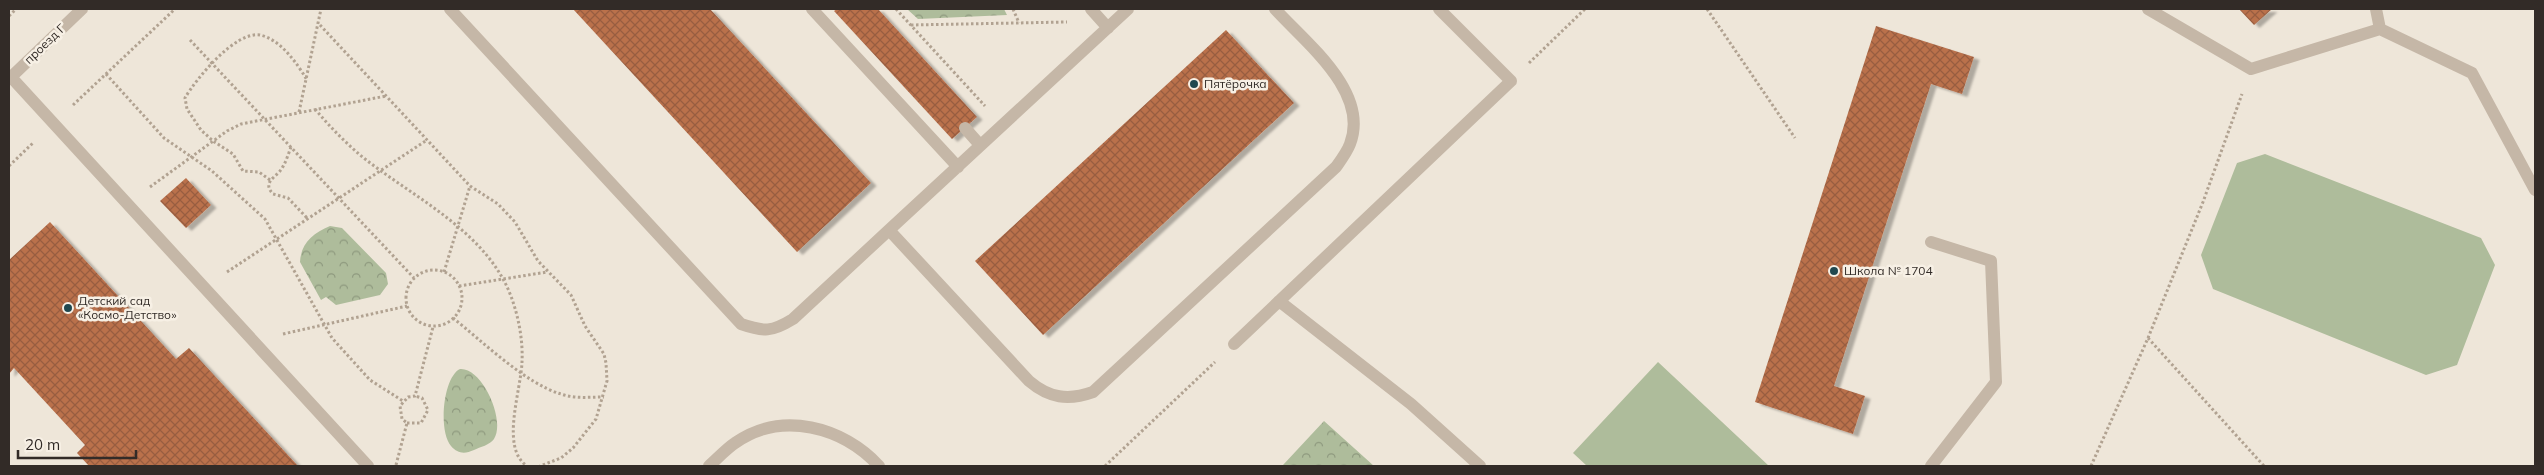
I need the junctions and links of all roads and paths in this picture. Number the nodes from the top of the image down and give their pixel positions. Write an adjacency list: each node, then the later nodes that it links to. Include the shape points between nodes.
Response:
1 (16, 9): 17 (path)
2 (82, 9): 27 (lane, проезд Г)
3 (175, 9): 26 (path)
4 (321, 9): 19 (path)
5 (450, 9): 53 (lane, via 741,324 760,330 778,328 793,319)
6 (812, 9): 44 (lane)
7 (896, 9): 21 (path)
8 (1013, 9): 18 (path)
9 (1091, 9): 20 (lane)
10 (1128, 9): 20 (lane)
11 (1274, 9): 53 (lane, via 1340,79 1351,101 1354,119 1350,144 1336,167 1093,392 1067,398 1041,391)
12 (1440, 9): 29 (lane)
13 (1585, 9): 29 (path)
14 (1707, 9): 37 (path)
15 (2148, 9): 25 (lane)
16 (2376, 9): 22 (lane)
17 (9, 16)
18 (1019, 23): 20 (path); 21 (path)
19 (320, 24): 28 (path); 30 (path)
20 (1105, 25): 35 (lane)
21 (911, 26): 35 (path)
22 (2380, 29): 25 (lane); 48 (lane, via 2472,73)
23 (190, 40): 24 (path)
24 (212, 63): 28 (path, via 233,46 258,35 284,50); 33 (path); 39 (path, via 192,87 185,104 201,130)
25 (2250, 70): 67 (path, via 2204,202)
26 (106, 74): 34 (path); 42 (path, via 164,138)
27 (10, 78): 34 (lane)
28 (307, 80): 32 (path)
29 (1511, 81): 62 (lane)
30 (386, 96): 31 (path); 38 (path)
31 (315, 110): 32 (path); 45 (path, via 345,142)
32 (300, 112): 33 (path)
33 (265, 119): 39 (path, via 241,124); 41 (path)
34 (53, 123): 43 (path); 50 (lane)
35 (1003, 125): 40 (lane)
36 (965, 128): 40 (lane)
37 (1795, 138)
38 (427, 140): 45 (path); 47 (path)
39 (213, 141): 42 (path); 46 (path, via 235,156 243,171 259,172)
40 (980, 145): 44 (lane)
41 (291, 148): 46 (path, via 281,170); 49 (path)
42 (191, 157): 50 (path); 54 (path, via 212,171 265,219)
43 (9, 166)
44 (958, 167): 53 (lane)
45 (381, 170): 49 (path); 52 (path)
46 (270, 180): 51 (path, via 273,194 288,198)
47 (470, 186): 52 (path); 57 (path, via 507,213)
48 (2535, 190)
49 (339, 198): 51 (path); 58 (path)
50 (127, 204): 61 (lane)
51 (308, 219): 54 (path)
52 (457, 226): 56 (path); 59 (path, via 481,248)
53 (889, 230)
54 (278, 239): 61 (path); 65 (path)
55 (1931, 242): 83 (lane, via 1991,261 1996,382)
56 (444, 272): 58 (path, via 433,270); 60 (path)
57 (547, 272): 59 (path); 72 (path, via 570,295 604,354 607,381)
58 (414, 278): 63 (path, via 406,290)
59 (503, 279): 60 (path); 70 (path, via 518,319)
60 (459, 286): 64 (path, via 462,298)
61 (204, 288): 68 (lane)
62 (1279, 301): 69 (lane); 82 (lane, via 1411,404)
63 (407, 306): 65 (path); 66 (path, via 416,321)
64 (453, 318): 66 (path); 70 (path)
65 (323, 325): 68 (path); 73 (path, via 359,369)
66 (433, 327): 71 (path)
67 (2148, 338): 84 (path); 85 (path)
68 (252, 341): 75 (lane)
69 (1234, 344): 81 (path)
70 (522, 372): 72 (path, via 562,395); 77 (path, via 513,430 516,455)
71 (415, 396): 73 (path); 74 (path, via 426,404 426,417 421,422)
72 (604, 397): 78 (path, via 596,419 573,448 561,458)
73 (403, 401): 74 (path, via 400,413)
74 (407, 423): 76 (path)
75 (368, 466)
76 (396, 466)
77 (528, 466)
78 (540, 466)
79 (709, 466): 80 (lane, via 736,442 763,430 785,426 830,431 865,451)
80 (879, 466)
81 (1105, 466)
82 (1480, 466)
83 (1931, 466)
84 (2091, 466)
85 (2264, 466)

